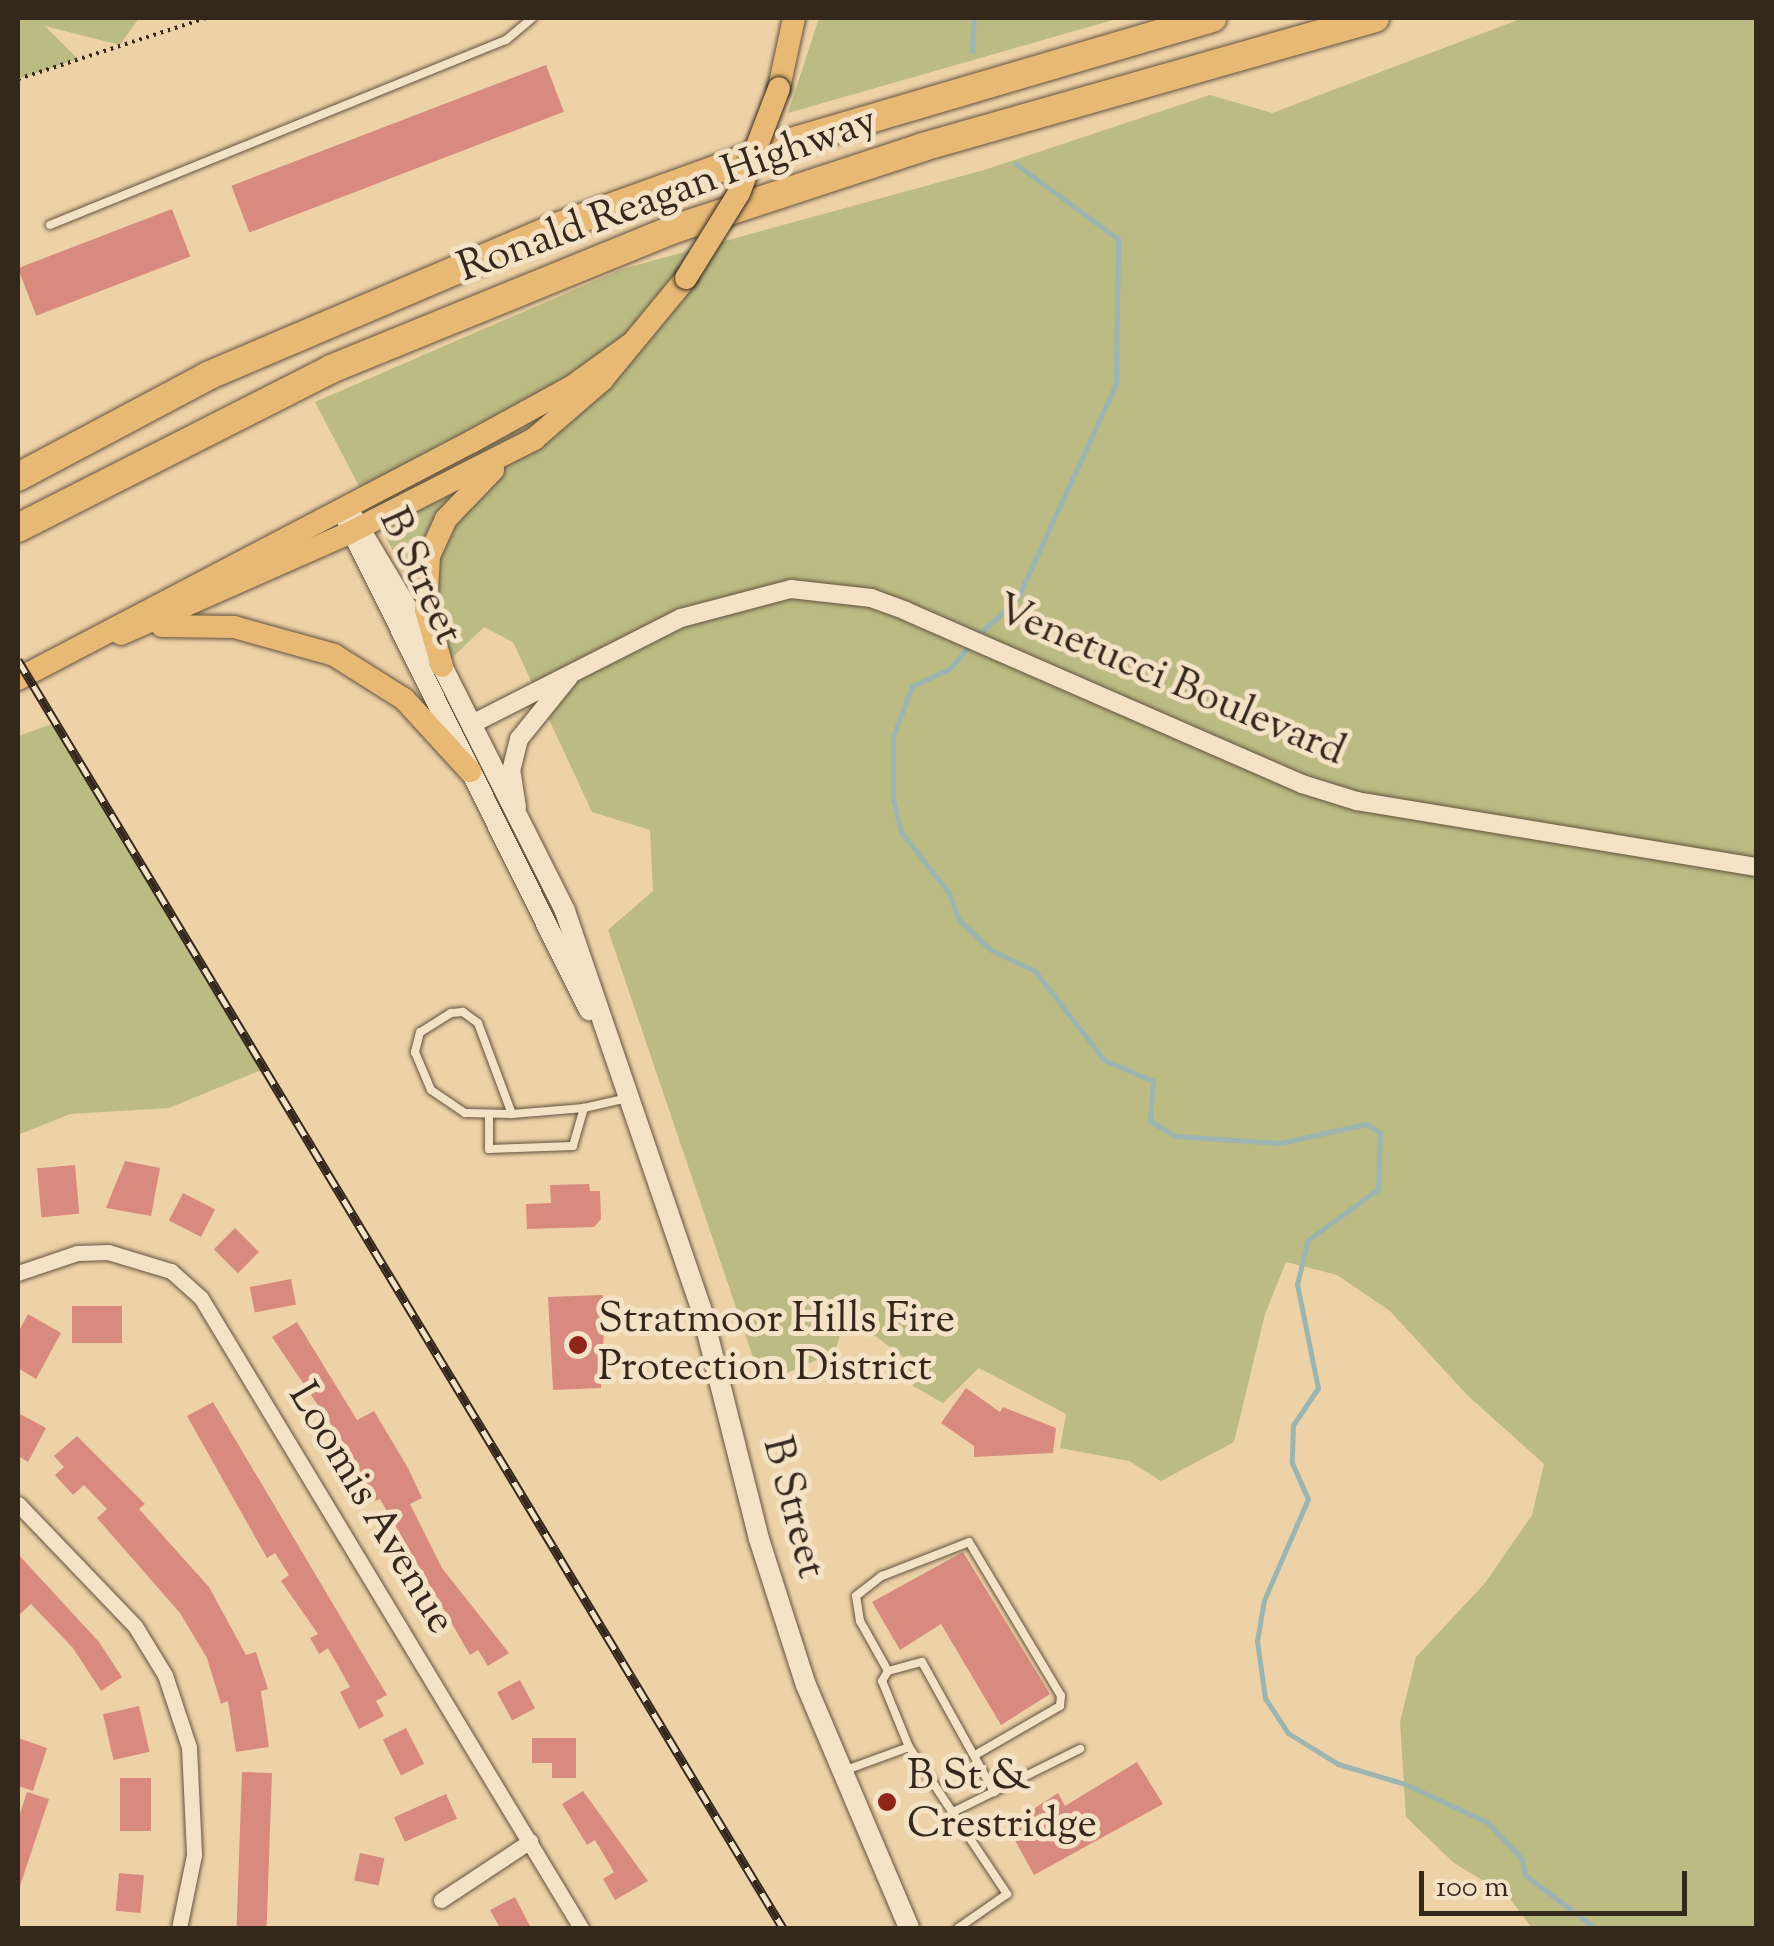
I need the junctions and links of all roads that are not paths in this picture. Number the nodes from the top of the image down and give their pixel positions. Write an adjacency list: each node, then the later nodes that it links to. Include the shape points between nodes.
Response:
1 (532, 18): 5 (lane, via 506,40)
2 (794, 18): 6 (main road, bridge, via 779,88 739,193 686,278)
3 (1212, 18): 8 (highway, Ronald Reagan Highway, via 798,140 554,228 210,376)
4 (1375, 18): 10 (highway, Ronald Reagan Highway, via 923,147 672,230 331,369)
5 (50, 224)
6 (631, 344): 7 (main road, via 581,402); 9 (main road)
7 (534, 439): 9 (main road); 13 (main road, via 473,487 435,538 424,593)
8 (18, 477)
9 (352, 523): 11 (main road); 12 (main road, via 139,614); 13 (main road, B Street); 17 (main road, B Street)
10 (18, 528)
11 (149, 626): 12 (main road); 17 (main road, via 234,627 334,655 404,698)
12 (103, 639): 15 (main road)
13 (442, 666): 16 (main road, B Street)
14 (572, 673): 16 (street, Venetucci Boulevard); 18 (street, Venetucci Boulevard, via 519,739 511,772); 19 (street, Venetucci Boulevard, via 681,618 791,589 871,598 1302,784 1357,801)
15 (18, 678)
16 (472, 724): 18 (main road, B Street)
17 (470, 771): 20 (main road, B Street)
18 (518, 812): 20 (main road, B Street, via 565,911)
19 (1756, 867)
20 (631, 1097): 21 (lane); 32 (main road, B Street, via 701,1308 772,1584)
21 (584, 1108): 22 (lane); 23 (lane, via 573,1146 490,1149)
22 (512, 1114): 23 (lane); 23 (lane, via 478,1023 463,1012 432,1022 415,1041 432,1090 465,1114)
23 (490, 1115)
24 (18, 1273): 35 (street, Loomis Avenue, via 76,1253 108,1252 171,1271 201,1298)
25 (638, 1321): 26 (lane)
26 (604, 1323)
27 (18, 1504): 37 (street, via 136,1626 165,1676 189,1747 194,1855)
28 (888, 1672): 29 (lane, via 882,1681); 31 (lane, via 927,1664); 31 (lane, via 860,1621 856,1596 882,1576 969,1542 1061,1696 1060,1706)
29 (909, 1746): 32 (lane); 34 (lane)
30 (1080, 1748): 33 (lane)
31 (975, 1755): 33 (lane)
32 (840, 1772): 39 (main road, B Street)
33 (994, 1792): 34 (lane)
34 (953, 1812): 40 (lane, via 1007,1894)
35 (530, 1841): 36 (street); 38 (street, Loomis Avenue)
36 (440, 1900)
37 (179, 1928)
38 (582, 1928)
39 (909, 1928)
40 (958, 1928)

